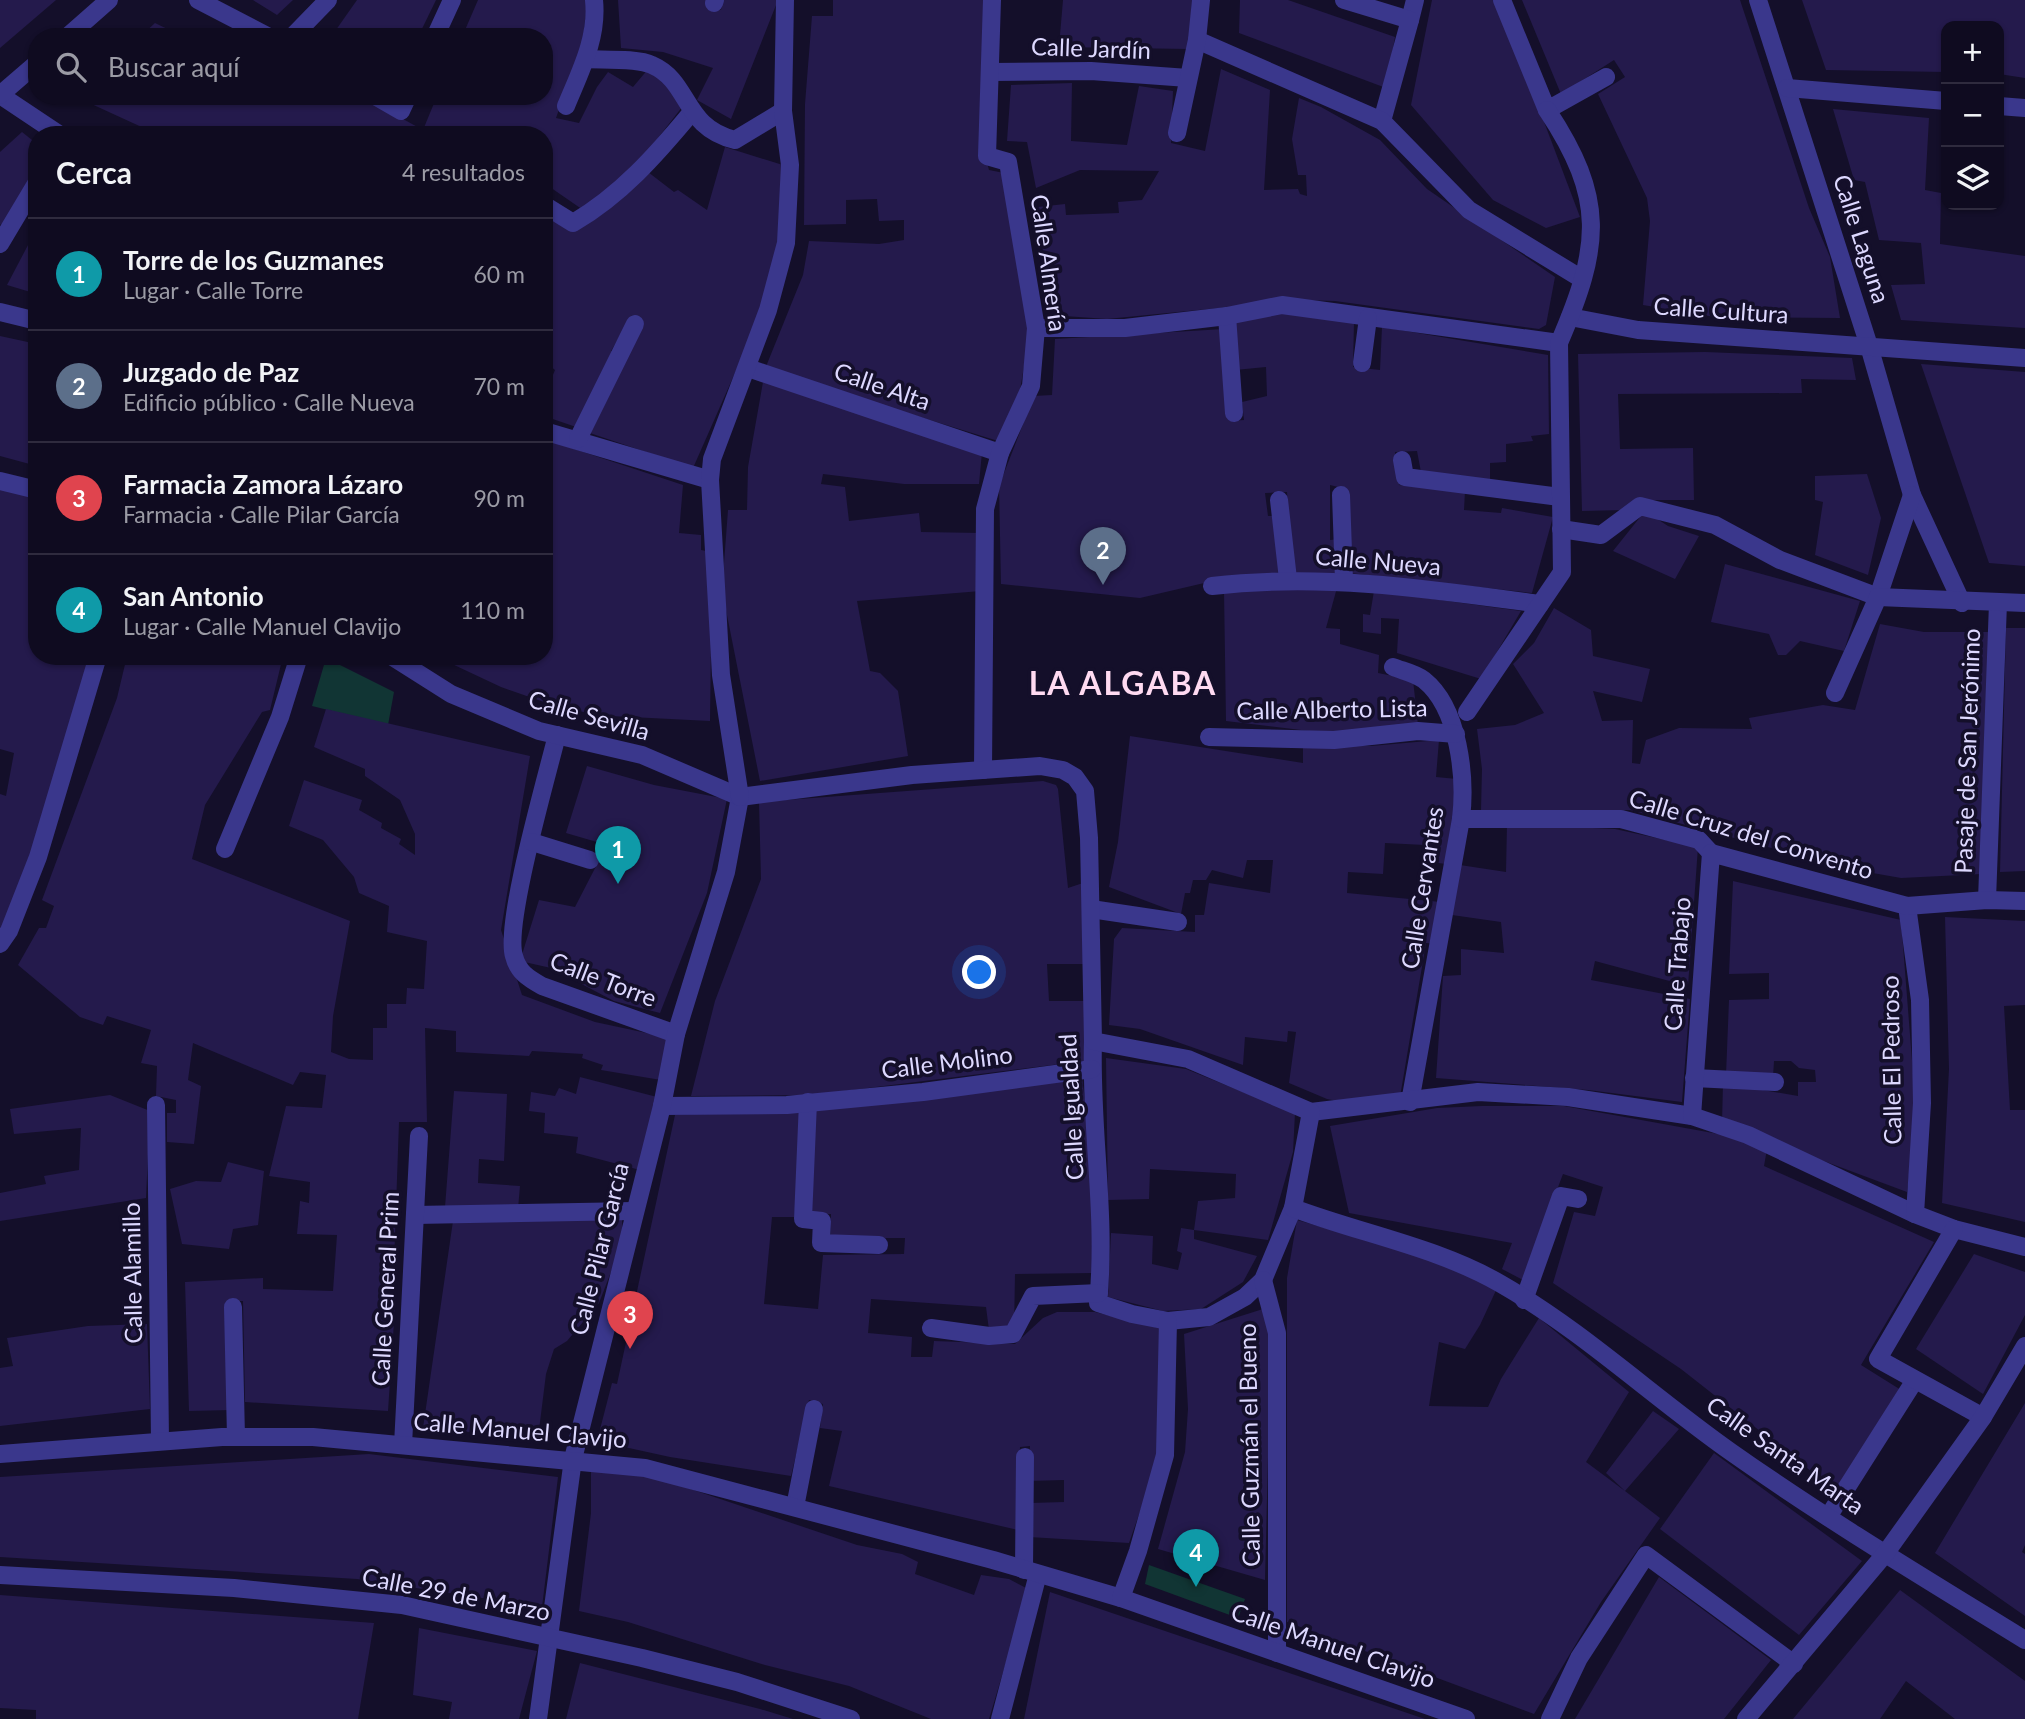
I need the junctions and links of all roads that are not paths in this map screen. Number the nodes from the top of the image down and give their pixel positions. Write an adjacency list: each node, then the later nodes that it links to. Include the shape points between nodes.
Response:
1 (109, 0): 14 (street)
2 (198, 0): 15 (street)
3 (328, 0): 16 (street)
4 (452, 0): 17 (street)
5 (594, 0): 19 (street, via 596,15)
6 (785, 0): 33 (street, Calle Pilar García)
7 (992, 0): 21 (street, Calle Almería)
8 (1201, 0): 18 (street)
9 (1344, 0): 13 (street)
10 (1415, 0): 13 (street)
11 (1502, 0): 32 (street)
12 (1758, 0): 24 (street, Calle Laguna)
13 (1410, 20): 35 (street)
14 (77, 28)
15 (252, 28)
16 (301, 28)
17 (439, 28)
18 (1197, 40): 23 (street); 35 (street)
19 (586, 59): 29 (street); 34 (street, via 651,64 685,97)
20 (28, 71): 25 (street)
21 (991, 72): 23 (street, Calle Jardín, via 1091,71); 48 (street, Calle Almería, via 987,156 1008,162)
22 (1606, 77): 32 (street)
23 (1188, 78): 37 (street)
24 (1787, 88): 26 (street); 50 (street, Calle Laguna)
25 (0, 95): 36 (street)
26 (1941, 101)
27 (391, 105): 28 (street, via 401,111)
28 (404, 105)
29 (566, 106)
30 (2004, 106): 31 (street)
31 (2025, 108)
32 (1547, 110): 41 (street, via 1580,166 1591,202 1591,241)
33 (783, 111): 34 (street, via 735,140 716,135); 53 (street, Calle Pilar García, via 790,165 786,243)
34 (691, 113): 39 (street, via 637,175 600,208 573,223)
35 (1382, 121): 41 (street, via 1469,210)
36 (46, 126)
37 (1177, 133)
38 (28, 197): 40 (street)
39 (553, 211)
40 (0, 244)
41 (1582, 279): 44 (street)
42 (0, 312): 46 (street)
43 (1227, 316): 45 (street, via 1282,305); 48 (street, via 1125,328); 54 (street)
44 (1570, 317): 49 (street); 50 (street, Calle Cultura, via 1638,330)
45 (1368, 318): 49 (street); 52 (street)
46 (28, 319)
47 (635, 324): 56 (street)
48 (1036, 328): 57 (street, Calle Almería, via 1031,386)
49 (1559, 343): 64 (street)
50 (1869, 346): 51 (street, Calle Cultura); 63 (street, Calle Laguna)
51 (2025, 358)
52 (1362, 363)
53 (748, 368): 57 (street, Calle Alta); 59 (street, Calle Pilar García, via 712,459)
54 (1234, 413)
55 (553, 433): 56 (street)
56 (578, 439): 59 (street)
57 (1000, 453): 84 (street, Calle Almería, via 985,509)
58 (1402, 460): 64 (street, via 1405,477)
59 (710, 480): 85 (street, Calle Pilar García, via 721,675)
60 (0, 481): 61 (street)
61 (28, 488)
62 (1341, 495): 68 (street)
63 (1912, 495): 70 (street); 71 (street, Calle Laguna)
64 (1560, 497): 66 (street)
65 (1279, 500): 67 (street)
66 (1561, 529): 70 (street, via 1601,535 1640,506 1715,525 1780,560); 74 (street, via 1562,572)
67 (1288, 579): 68 (street, Calle Nueva); 69 (street, Calle Nueva)
68 (1344, 580): 74 (street, Calle Nueva)
69 (1212, 586)
70 (1878, 597): 71 (street); 79 (street)
71 (1962, 603): 72 (street)
72 (1998, 603): 73 (street); 91 (street, Pasaje de San Jerónimo)
73 (2025, 603)
74 (1540, 604): 80 (street)
75 (95, 665): 96 (street, via 38,858)
76 (296, 665): 88 (street, via 280,717)
77 (415, 665): 82 (street, Calle Sevilla, via 451,694)
78 (1393, 667): 81 (street, Calle Cervantes, via 1424,680 1452,718)
79 (1835, 693)
80 (1467, 712)
81 (1455, 734): 83 (street, Calle Alberto Lista, via 1418,731 1334,740); 86 (street, Calle Cervantes)
82 (557, 735): 85 (street, Calle Sevilla, via 642,755); 87 (street, Calle Torre)
83 (1209, 737)
84 (983, 770): 85 (street); 94 (street, Calle Igualdad, via 1040,765 1075,777 1085,791)
85 (740, 797): 97 (street, Calle Pilar García, via 726,872)
86 (1461, 819): 89 (street, Calle Cruz del Convento, via 1621,819 1699,840); 103 (street, Calle Cervantes)
87 (532, 842): 90 (street); 97 (street, Calle Torre, via 514,927 513,955 522,974 542,986)
88 (225, 849)
89 (1711, 853): 93 (street, Calle Cruz del Convento); 100 (street, Calle Trabajo)
90 (590, 860)
91 (1987, 900): 92 (street, Calle Cruz del Convento); 93 (street, Calle Cruz del Convento)
92 (2025, 901)
93 (1907, 906): 112 (street, Calle El Pedroso, via 1920,1000 1922,1103)
94 (1091, 909): 95 (street); 98 (street, Calle Igualdad)
95 (1178, 922)
96 (0, 943)
97 (676, 1034): 105 (street, Calle Pilar García)
98 (1093, 1041): 99 (street, Calle Igualdad); 106 (street, via 1188,1059)
99 (1092, 1069): 102 (street, Calle Molino); 118 (street, Calle Igualdad, via 1101,1183)
100 (1694, 1078): 101 (street); 107 (street, Calle Trabajo)
101 (1775, 1082)
102 (807, 1102): 105 (street, Calle Molino); 115 (street, via 803,1219 822,1221 821,1242)
103 (1410, 1102): 106 (street); 107 (street, via 1478,1092 1569,1097)
104 (156, 1105): 128 (street, Calle Alamillo)
105 (662, 1106): 111 (street, Calle Pilar García)
106 (1311, 1112): 110 (street)
107 (1692, 1116): 112 (street, via 1748,1135)
108 (419, 1136): 113 (street, Calle General Prim)
109 (1578, 1199): 119 (street, via 1561,1196)
110 (1293, 1208): 117 (street); 119 (street, Calle Santa Marta, via 1433,1252)
111 (634, 1211): 113 (street); 132 (street, Calle Pilar García)
112 (1915, 1214): 114 (street)
113 (415, 1215): 129 (street, Calle General Prim)
114 (1954, 1229): 116 (street); 124 (street, via 1878,1359)
115 (879, 1245)
116 (2025, 1247)
117 (1263, 1280): 121 (street, via 1245,1297 1209,1317); 141 (street, Calle Guzmán el Bueno, via 1277,1333)
118 (1099, 1298): 121 (street, via 1132,1314); 122 (street, via 1033,1296 1013,1334 989,1336)
119 (1524, 1300): 134 (street, Calle Santa Marta)
120 (233, 1307): 127 (street)
121 (1168, 1321): 138 (street, via 1165,1455)
122 (931, 1328)
123 (2025, 1346): 126 (street)
124 (1915, 1380): 126 (street); 134 (street)
125 (814, 1409): 133 (street)
126 (1983, 1417): 135 (street)
127 (236, 1437): 128 (street, Calle Manuel Clavijo); 129 (street, Calle Manuel Clavijo, via 313,1437)
128 (160, 1441): 130 (street, Calle Manuel Clavijo)
129 (402, 1445): 132 (street, Calle Manuel Clavijo)
130 (0, 1454)
131 (1025, 1457): 136 (street)
132 (573, 1459): 133 (street, Calle Manuel Clavijo, via 645,1468); 139 (street, Calle Pilar García)
133 (795, 1507): 136 (street, Calle Manuel Clavijo)
134 (1828, 1517): 135 (street, Calle Santa Marta)
135 (1885, 1554): 140 (street, Calle Santa Marta); 142 (street)
136 (1031, 1572): 138 (street, Calle Manuel Clavijo); 145 (street)
137 (0, 1574): 139 (street, Calle 29 de Marzo, via 234,1588 402,1605)
138 (1121, 1598): 141 (street, Calle Manuel Clavijo)
139 (551, 1638): 143 (street, Calle Pilar García); 144 (street, Calle 29 de Marzo, via 737,1682)
140 (2025, 1640)
141 (1277, 1653): 146 (street, Calle Manuel Clavijo)
142 (1794, 1664): 147 (street, via 1646,1555 1579,1658); 148 (street)
143 (538, 1719)
144 (851, 1719)
145 (1000, 1719)
146 (1466, 1719)
147 (1550, 1719)
148 (1746, 1719)

